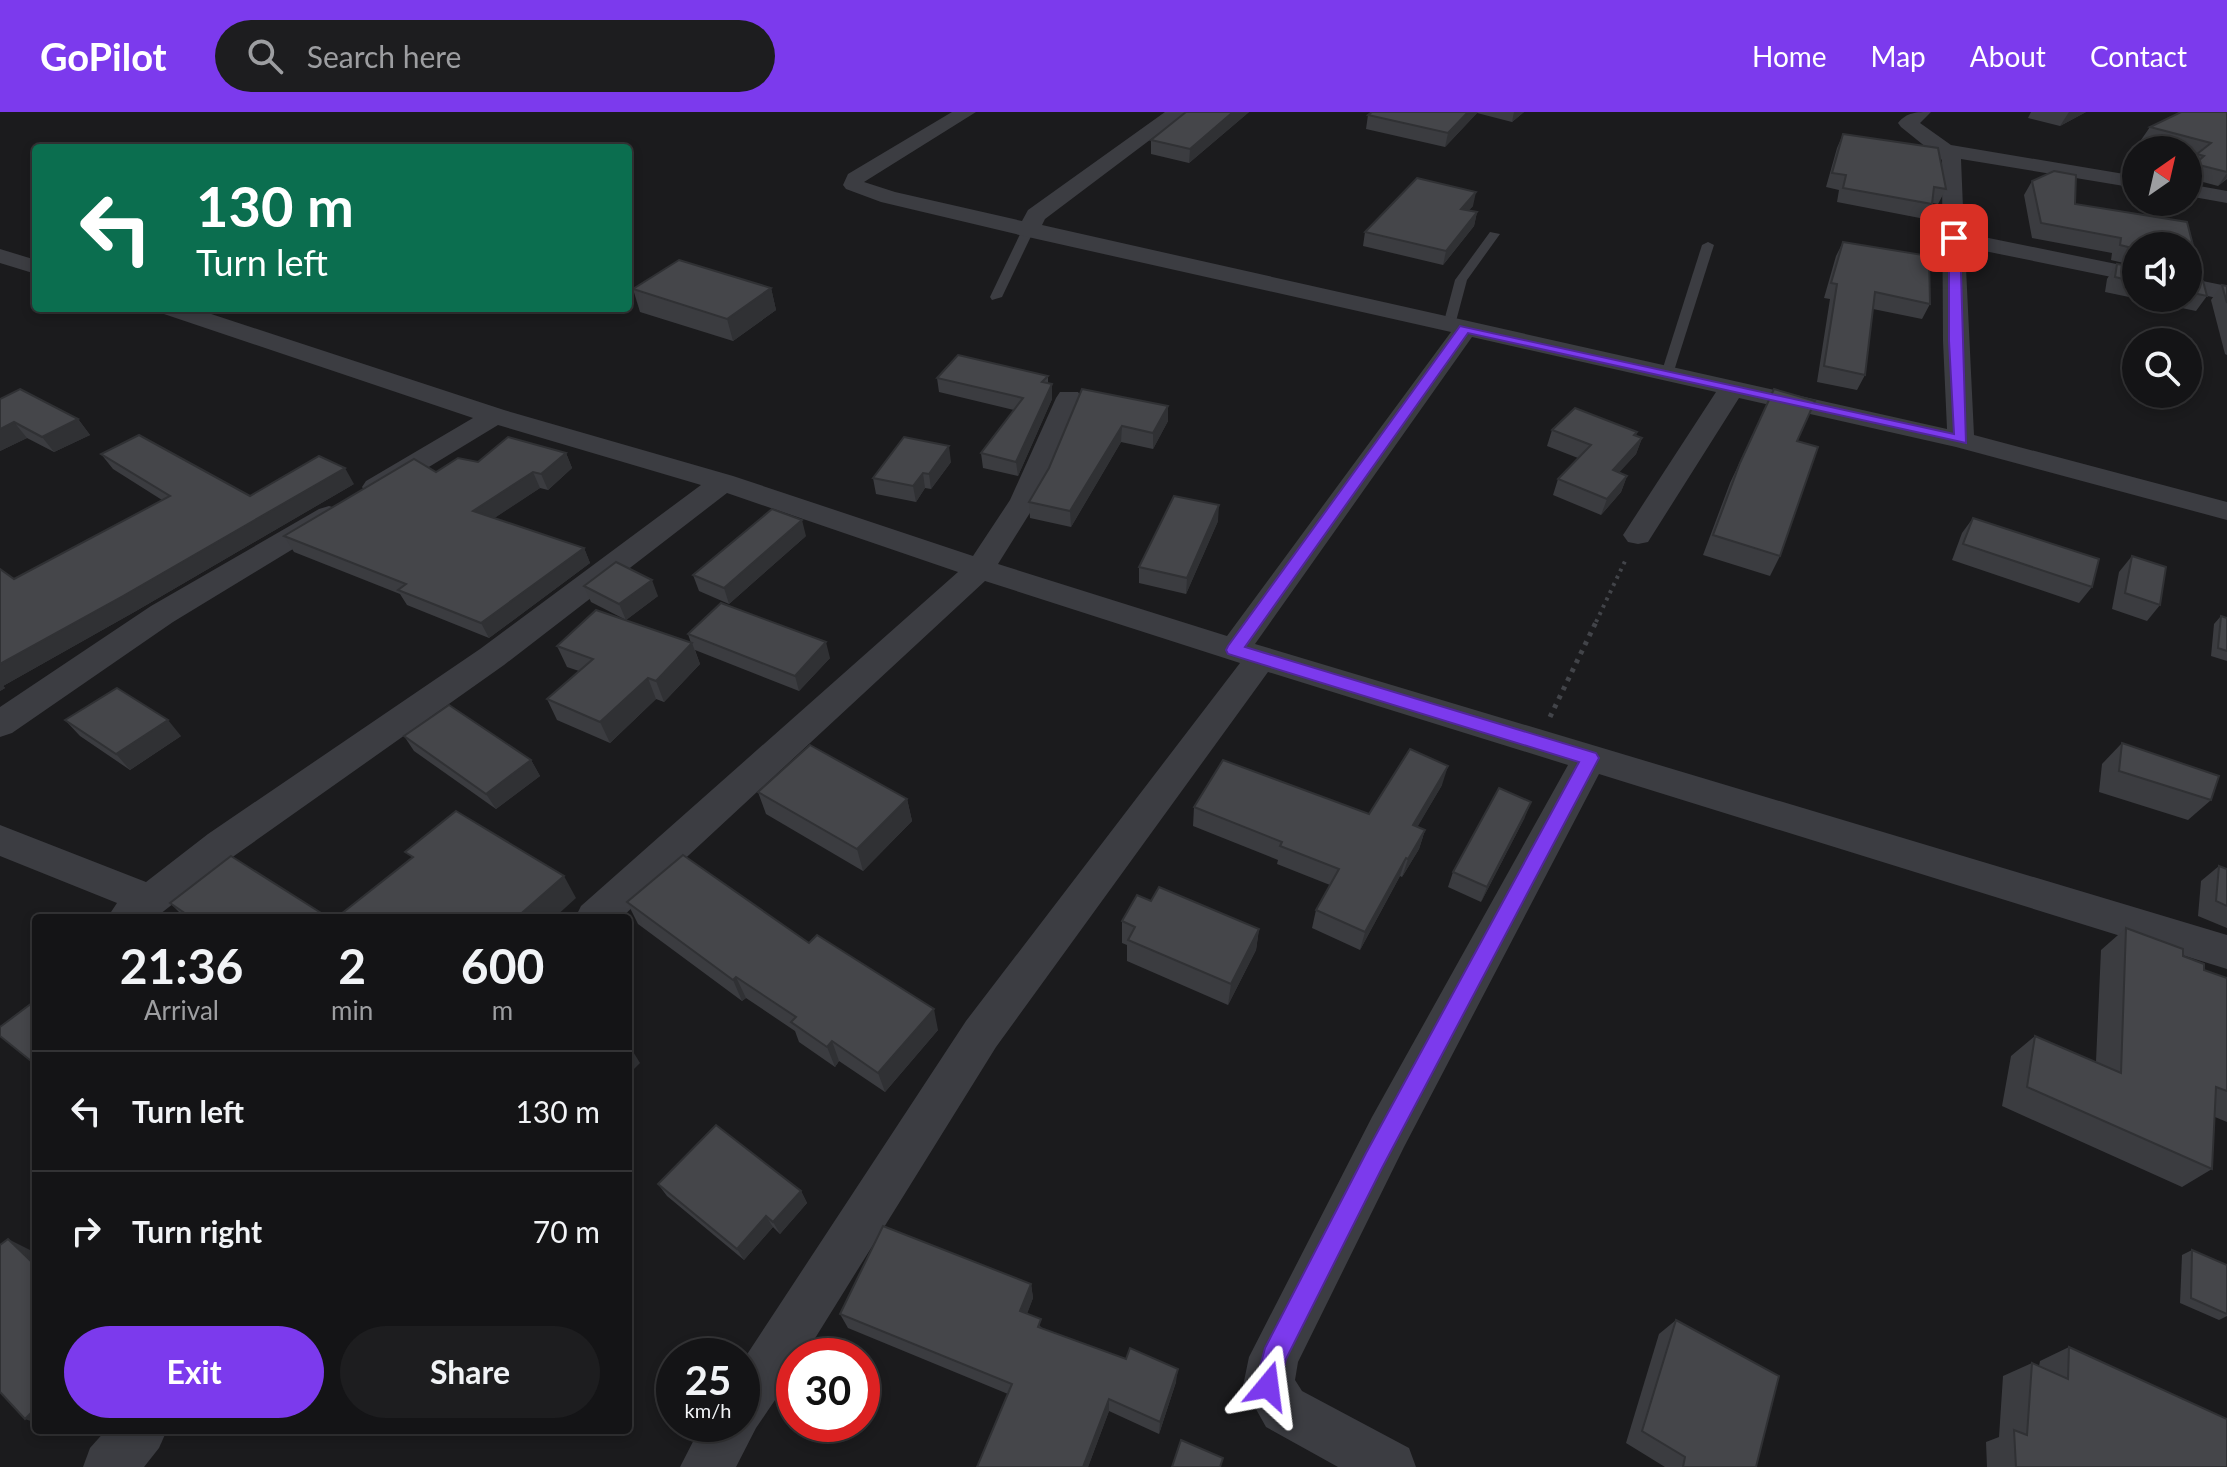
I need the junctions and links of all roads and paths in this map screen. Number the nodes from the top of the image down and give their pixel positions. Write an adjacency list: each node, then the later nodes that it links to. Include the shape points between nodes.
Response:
1 (966, 112): 8 (street, via 855,178 853,185)
2 (1177, 112): 8 (street, via 1036,215)
3 (1908, 117): 4 (street)
4 (1945, 150): 5 (street); 10 (street, via 1952,160)
5 (2122, 180)
6 (2202, 193): 7 (street)
7 (2227, 197)
8 (1028, 230): 17 (lane); 19 (street)
9 (1494, 234): 19 (lane, via 1461,280)
10 (1954, 238): 14 (street); 24 (street)
11 (1708, 245): 20 (lane)
12 (0, 256): 13 (street)
13 (32, 266)
14 (2122, 272)
15 (2202, 288): 16 (street)
16 (2227, 293)
17 (996, 297)
18 (181, 312): 23 (street)
19 (1457, 327): 20 (street); 29 (street)
20 (1667, 374): 21 (street)
21 (1732, 388): 24 (street); 27 (street)
22 (1069, 398): 28 (street, via 1024,500)
23 (495, 416): 25 (street); 30 (street, via 162,614)
24 (1961, 440): 26 (street)
25 (723, 482): 28 (street); 34 (street, via 492,657)
26 (2227, 511)
27 (1638, 535): 31 (path)
28 (980, 569): 29 (street); 35 (street)
29 (1248, 654): 31 (street); 37 (street, via 981,1034)
30 (0, 724)
31 (1538, 742): 32 (street)
32 (1590, 758): 36 (street); 42 (street, via 1388,1132 1274,1357 1268,1386 1284,1409)
33 (0, 840): 34 (street)
34 (138, 908)
35 (599, 914)
36 (2227, 952)
37 (760, 1380)
38 (138, 1434): 40 (street)
39 (721, 1442): 41 (street)
40 (109, 1467)
41 (706, 1467)
42 (1390, 1467)

